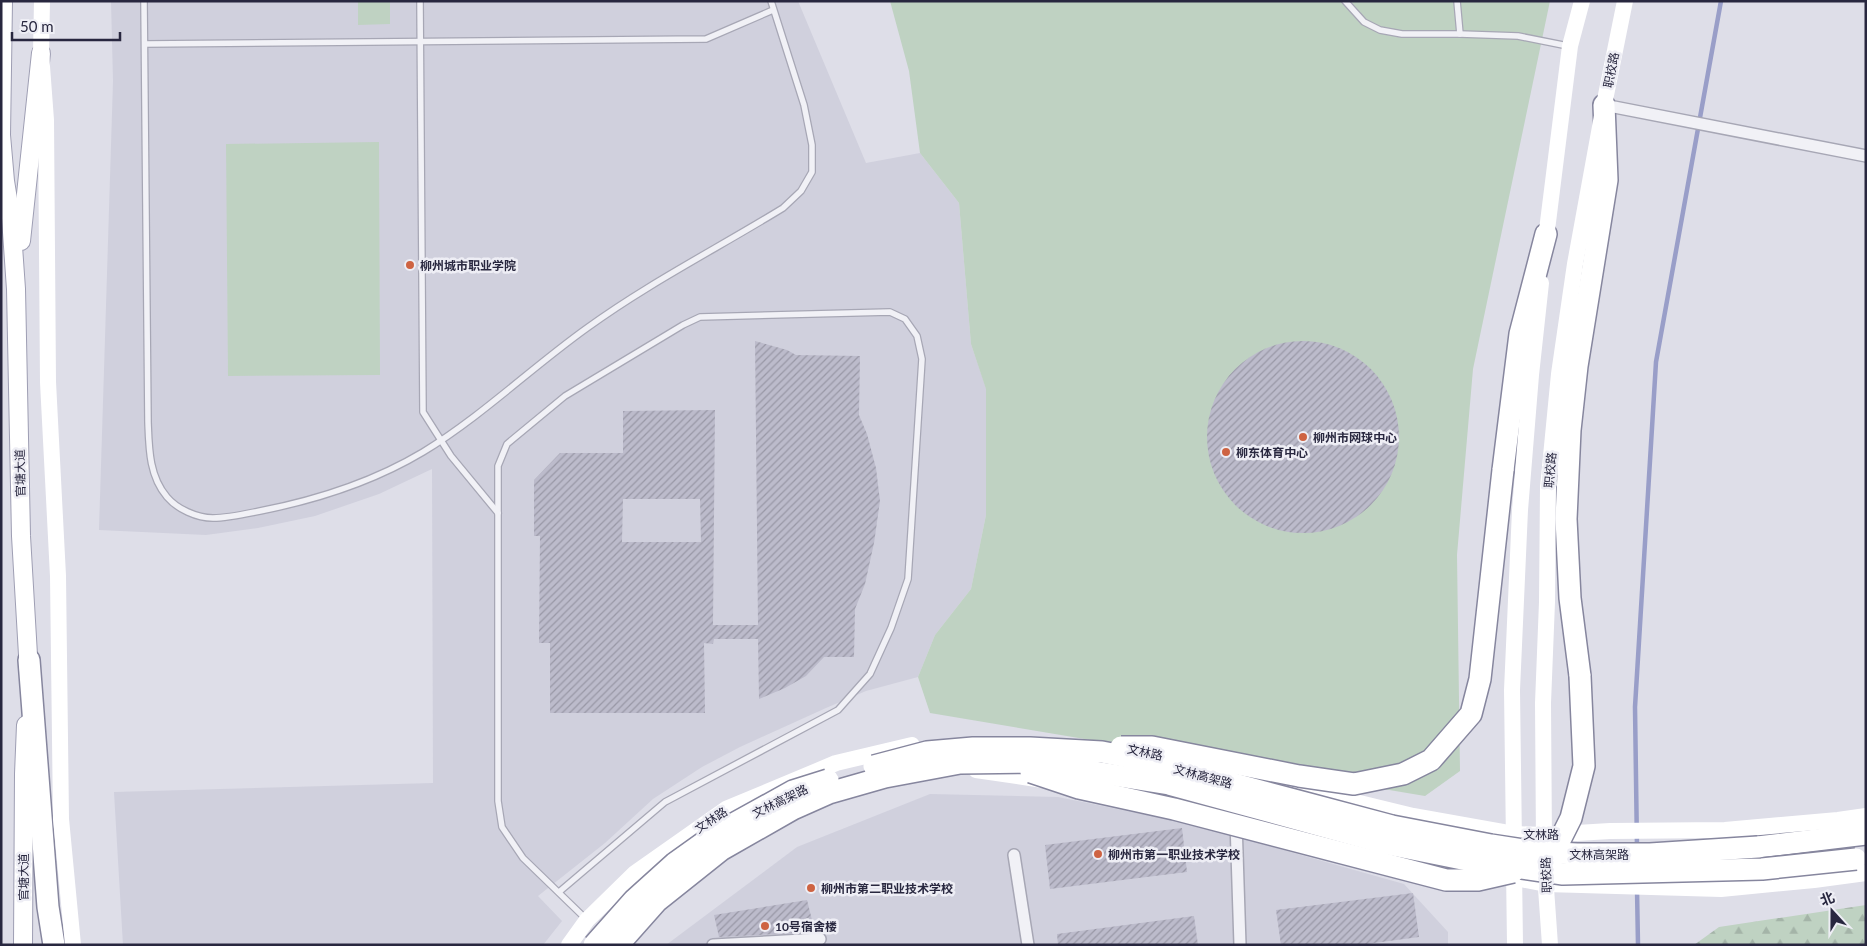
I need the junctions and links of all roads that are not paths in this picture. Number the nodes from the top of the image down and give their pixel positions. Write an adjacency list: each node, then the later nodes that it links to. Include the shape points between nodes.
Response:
1 (3, 1): 19 (main road, 官塘大道, via 1,135)
2 (42, 1): 15 (main road)
3 (144, 1): 13 (lane)
4 (420, 1): 12 (lane)
5 (771, 1): 10 (lane)
6 (1345, 1): 11 (lane, via 1364,22 1380,30 1402,34)
7 (1457, 1): 11 (lane)
8 (1582, 1): 14 (main road)
9 (1625, 1): 16 (main road, 职校路)
10 (773, 10): 12 (lane, via 706,39); 20 (lane, via 804,105 812,145 812,172 801,191 783,208 647,288 587,328)
11 (1460, 34): 14 (lane, via 1518,36)
12 (420, 43): 13 (lane); 20 (lane, via 423,412)
13 (145, 44): 20 (lane, via 148,422 150,459 167,498 186,512 212,518 292,504 361,483)
14 (1570, 46): 18 (main road)
15 (42, 53): 19 (main road); 39 (main road, via 46,120 48,382 58,576 61,819)
16 (1604, 105): 17 (street); 24 (highway, bridge, via 1607,180 1577,366 1566,519 1570,598 1580,676 1584,766 1571,818 1560,840 1535,862 1515,872 1478,880 1446,880 1174,809 1080,788); 29 (main road, 职校路, via 1573,274 1548,487 1543,703)
17 (1866, 156)
18 (1546, 234): 23 (highway, bridge, via 1520,334 1480,679 1471,714 1431,760 1403,774 1354,784 1152,747); 27 (main road, via 1520,510 1512,690)
19 (16, 289): 22 (main road, 官塘大道, via 21,536)
20 (440, 440): 21 (lane)
21 (498, 513): 34 (lane, via 498,801 502,827 523,858); 34 (lane, via 498,466 507,444 565,396 700,317 890,312 905,319 917,336 922,359 908,579 870,674 838,710 665,802)
22 (29, 660): 37 (main road, 官塘大道, via 24,774); 38 (highway, via 48,907)
23 (1030, 748): 28 (highway, 文林高架路, bridge, via 1102,752 1148,761 1392,826 1537,852 1650,854 1758,847); 41 (highway, 文林高架路, bridge, via 927,752 794,792 717,833 675,863 634,900)
24 (1002, 763): 31 (highway, 文林高架路, bridge, via 1032,762 1169,784 1388,844 1472,862 1563,874); 42 (highway, 文林高架路, bridge, via 960,763 885,777 829,793 793,809 713,856 657,901)
25 (1236, 816): 32 (main road); 43 (main road, via 1157,795 960,768 859,788 749,838 640,924); 46 (street)
26 (1866, 816): 29 (main road, 文林路, via 1725,830)
27 (1514, 834): 29 (main road, 文林路); 32 (main road); 35 (main road, 文林路, via 1413,816 1127,747 930,741 836,764 726,809 635,873)
28 (1866, 834)
29 (1544, 835): 33 (main road, 职校路)
30 (1014, 854): 45 (street)
31 (1863, 863): 33 (main road, via 1814,880 1721,890)
32 (1514, 878): 33 (main road); 47 (main road)
33 (1546, 884): 48 (main road, 职校路)
34 (559, 892): 35 (lane)
35 (588, 920): 40 (main road, 文林路)
36 (820, 939): 44 (street)
37 (23, 945)
38 (54, 945)
39 (73, 945)
40 (569, 945)
41 (594, 945)
42 (618, 945)
43 (623, 945)
44 (713, 945)
45 (1028, 945)
46 (1240, 945)
47 (1516, 945)
48 (1550, 945)

